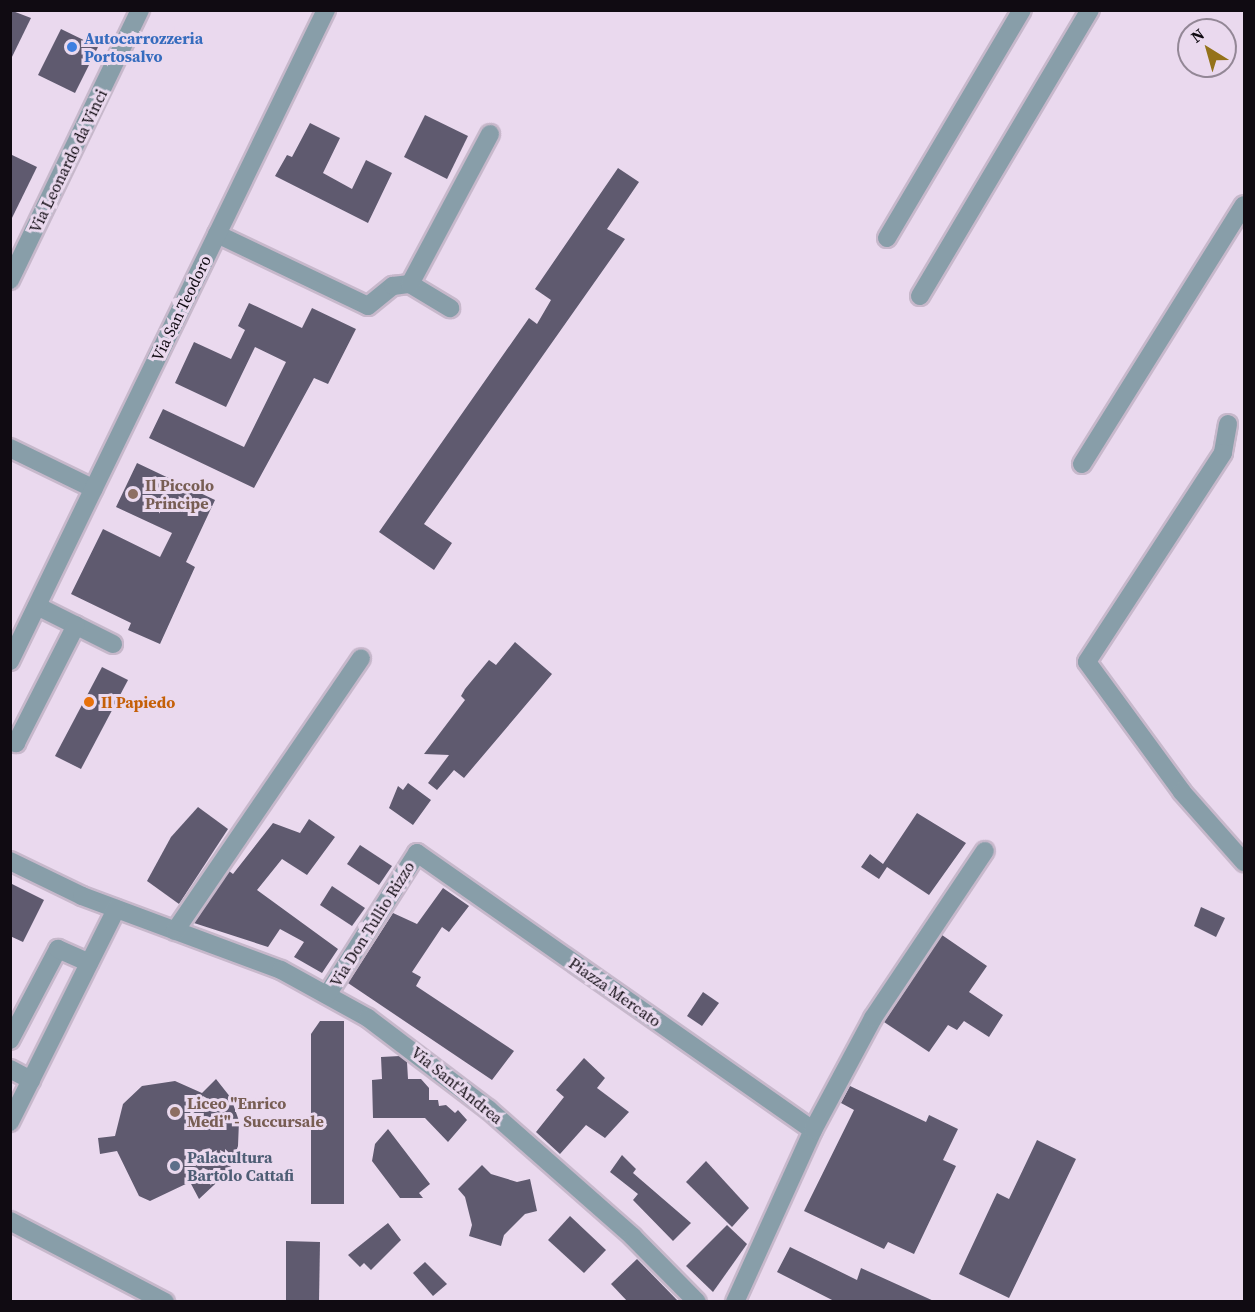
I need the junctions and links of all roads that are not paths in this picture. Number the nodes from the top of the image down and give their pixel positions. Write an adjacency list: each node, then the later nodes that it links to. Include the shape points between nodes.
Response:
1 (140, 10): 9 (street, Via Leonardo da Vinci)
2 (326, 10): 7 (street, Via San Teodoro)
3 (1022, 10): 8 (street)
4 (1089, 10): 11 (street)
5 (490, 134): 10 (street)
6 (1245, 204): 15 (street)
7 (217, 234): 10 (street, via 368,306 393,286); 16 (street, Via San Teodoro)
8 (887, 238)
9 (10, 280)
10 (410, 284): 12 (street)
11 (920, 296)
12 (450, 308)
13 (1228, 424): 26 (street, via 1223,453 1087,662 1182,792)
14 (10, 448): 16 (street)
15 (1082, 464)
16 (94, 489): 17 (street, Via San Teodoro)
17 (37, 606): 18 (street); 21 (street, Via San Teodoro)
18 (76, 625): 19 (street); 22 (street, via 16,743)
19 (113, 644)
20 (361, 658): 28 (street)
21 (10, 661)
22 (10, 740)
23 (985, 851): 35 (street, via 873,1018)
24 (417, 853): 30 (street, Via Don Tullio Rizzo); 35 (street, Piazza Mercato)
25 (10, 861): 27 (street, Via Sant'Andrea)
26 (1245, 862)
27 (116, 909): 28 (street, Via Sant'Andrea); 29 (street)
28 (175, 931): 30 (street, Via Sant'Andrea, via 281,970)
29 (89, 963): 31 (street, via 58,949); 33 (street)
30 (327, 995): 38 (street, Via Sant'Andrea, via 441,1069 633,1237)
31 (10, 1040)
32 (10, 1069): 33 (street)
33 (31, 1080): 34 (street)
34 (10, 1122)
35 (813, 1130): 39 (street)
36 (10, 1221): 37 (street)
37 (165, 1302)
38 (696, 1302)
39 (735, 1302)

